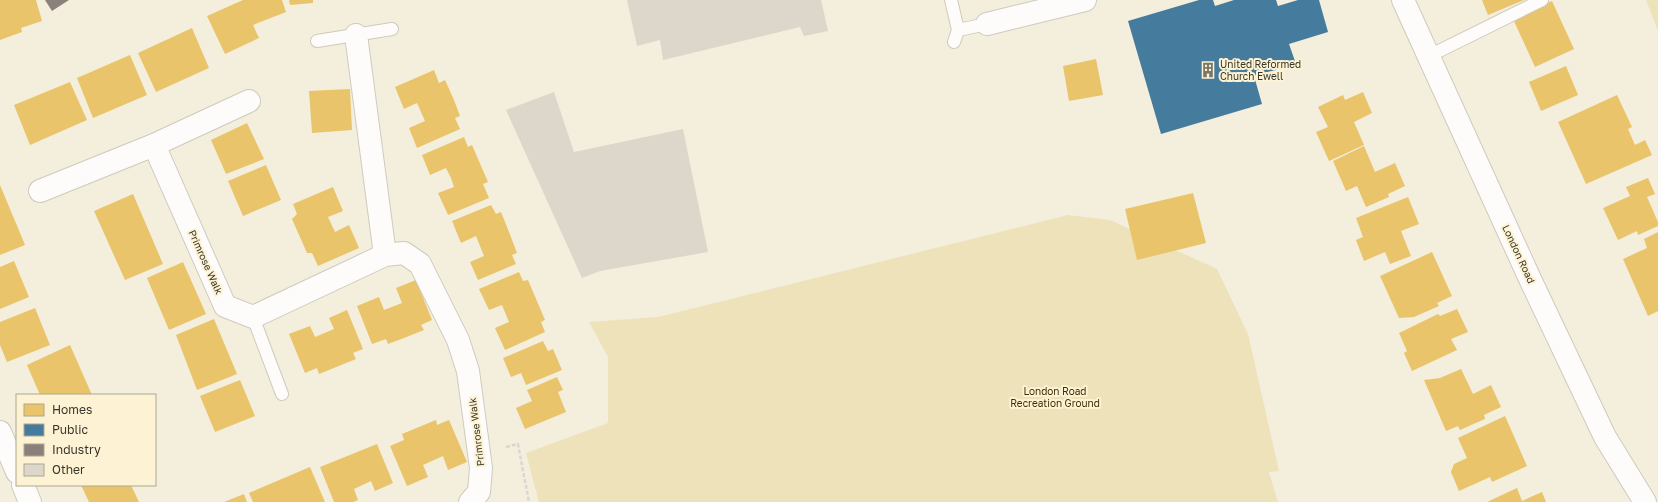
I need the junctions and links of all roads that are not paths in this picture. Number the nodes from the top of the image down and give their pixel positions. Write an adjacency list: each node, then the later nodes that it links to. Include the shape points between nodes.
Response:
1 (951, 0): 7 (lane)
2 (1085, 0): 5 (street)
3 (1403, 0): 11 (street, London Road)
4 (1542, 0): 11 (lane)
5 (987, 24): 7 (lane)
6 (392, 29): 8 (lane)
7 (958, 30): 10 (lane)
8 (356, 35): 9 (lane); 15 (street)
9 (317, 41)
10 (954, 42)
11 (1429, 56): 23 (street, London Road, via 1605,437)
12 (249, 101): 13 (street)
13 (154, 145): 14 (street); 16 (street, Primrose Walk, via 225,306)
14 (40, 191)
15 (386, 255): 16 (street, Primrose Walk); 22 (street, Primrose Walk, via 404,253 420,264 458,340 468,371 480,452 479,492)
16 (252, 317): 17 (lane)
17 (282, 394)
18 (0, 432): 19 (street)
19 (16, 470)
20 (23, 486): 21 (street)
21 (30, 502)
22 (470, 502)
23 (1645, 502)

